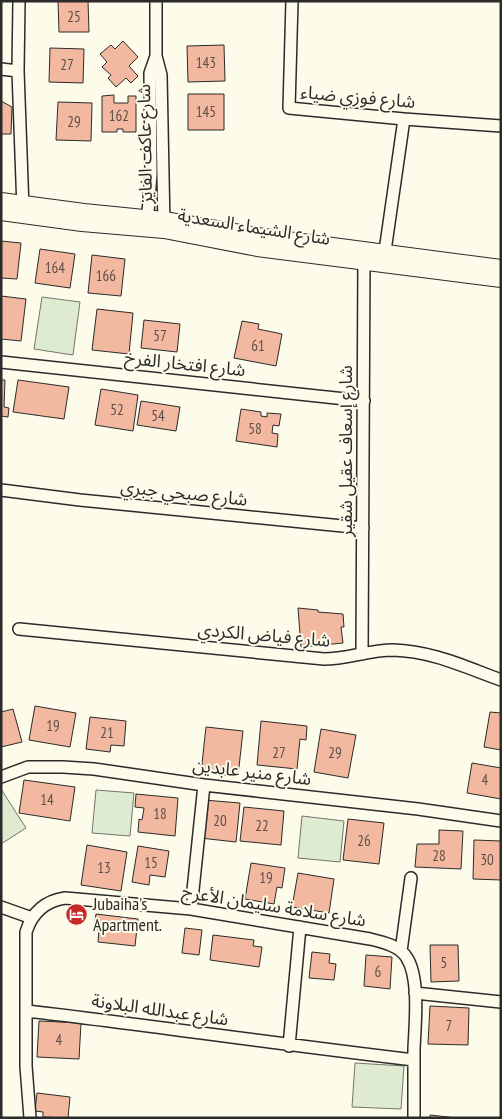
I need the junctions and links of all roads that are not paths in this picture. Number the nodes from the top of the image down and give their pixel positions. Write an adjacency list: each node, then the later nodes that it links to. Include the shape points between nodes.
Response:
1 (19, 1): 6 (street)
2 (156, 1): 4 (street, شارع عاكف الفايز)
3 (292, 1): 7 (street, شارع فوزي ضياء, via 289,108)
4 (156, 56): 12 (street, شارع عاكف الفايز, via 150,74 151,174); 13 (street, شارع عاكف الفايز, via 161,75)
5 (1, 69): 6 (street)
6 (18, 70): 10 (street)
7 (404, 119): 8 (street, شارع فوزي ضياء); 15 (street)
8 (501, 126)
9 (1, 200): 10 (street, شارع الشيماء السعدية)
10 (23, 209): 11 (street, شارع الشيماء السعدية); 12 (street, شارع الشيماء السعدية, via 84,211)
11 (1, 213)
12 (147, 223): 13 (street, شارع الشيماء السعدية)
13 (164, 225): 14 (street, شارع الشيماء السعدية); 16 (street, شارع الشيماء السعدية, via 257,249)
14 (365, 248): 15 (street, شارع الشيماء السعدية); 16 (street, شارع إسعاف عقيل شقير)
15 (385, 251): 17 (street, شارع الشيماء السعدية)
16 (364, 264): 18 (street, شارع الشيماء السعدية); 20 (street, شارع إسعاف عقيل شقير)
17 (501, 267)
18 (501, 280)
19 (1, 362): 20 (street, شارع افتخار الفرخ)
20 (364, 401): 22 (street, شارع إسعاف عقيل شقير)
21 (1, 490): 22 (street, شارع صبحي جبري)
22 (363, 528): 24 (street, شارع إسعاف عقيل شقير)
23 (19, 629): 24 (street, شارع فياض الكردي, via 324,659)
24 (362, 654): 25 (street, شارع فياض الكردي, via 392,650 431,655)
25 (501, 680)
26 (1, 777): 27 (street, شارع منير عابدين, via 28,767 63,767)
27 (204, 785): 28 (street, شارع منير عابدين); 31 (street)
28 (501, 821)
29 (411, 878): 34 (street)
30 (1, 907): 32 (street)
31 (191, 910): 32 (street, شارع سلامة سليمان الأعرج, via 65,898 49,902); 33 (street, شارع سلامة سليمان الأعرج)
32 (32, 918): 37 (street, via 26,932 25,948)
33 (300, 927): 34 (street, شارع سلامة سليمان الأعرج, via 382,942); 38 (street)
34 (401, 951): 35 (street, via 409,963)
35 (415, 993): 36 (street); 39 (street)
36 (501, 1002)
37 (27, 1011): 38 (street, شارع عبدالله البلاونة, via 154,1025); 40 (street, via 26,1066)
38 (289, 1046): 39 (street, شارع عبدالله البلاونة)
39 (414, 1060): 41 (street)
40 (30, 1118)
41 (414, 1118)

